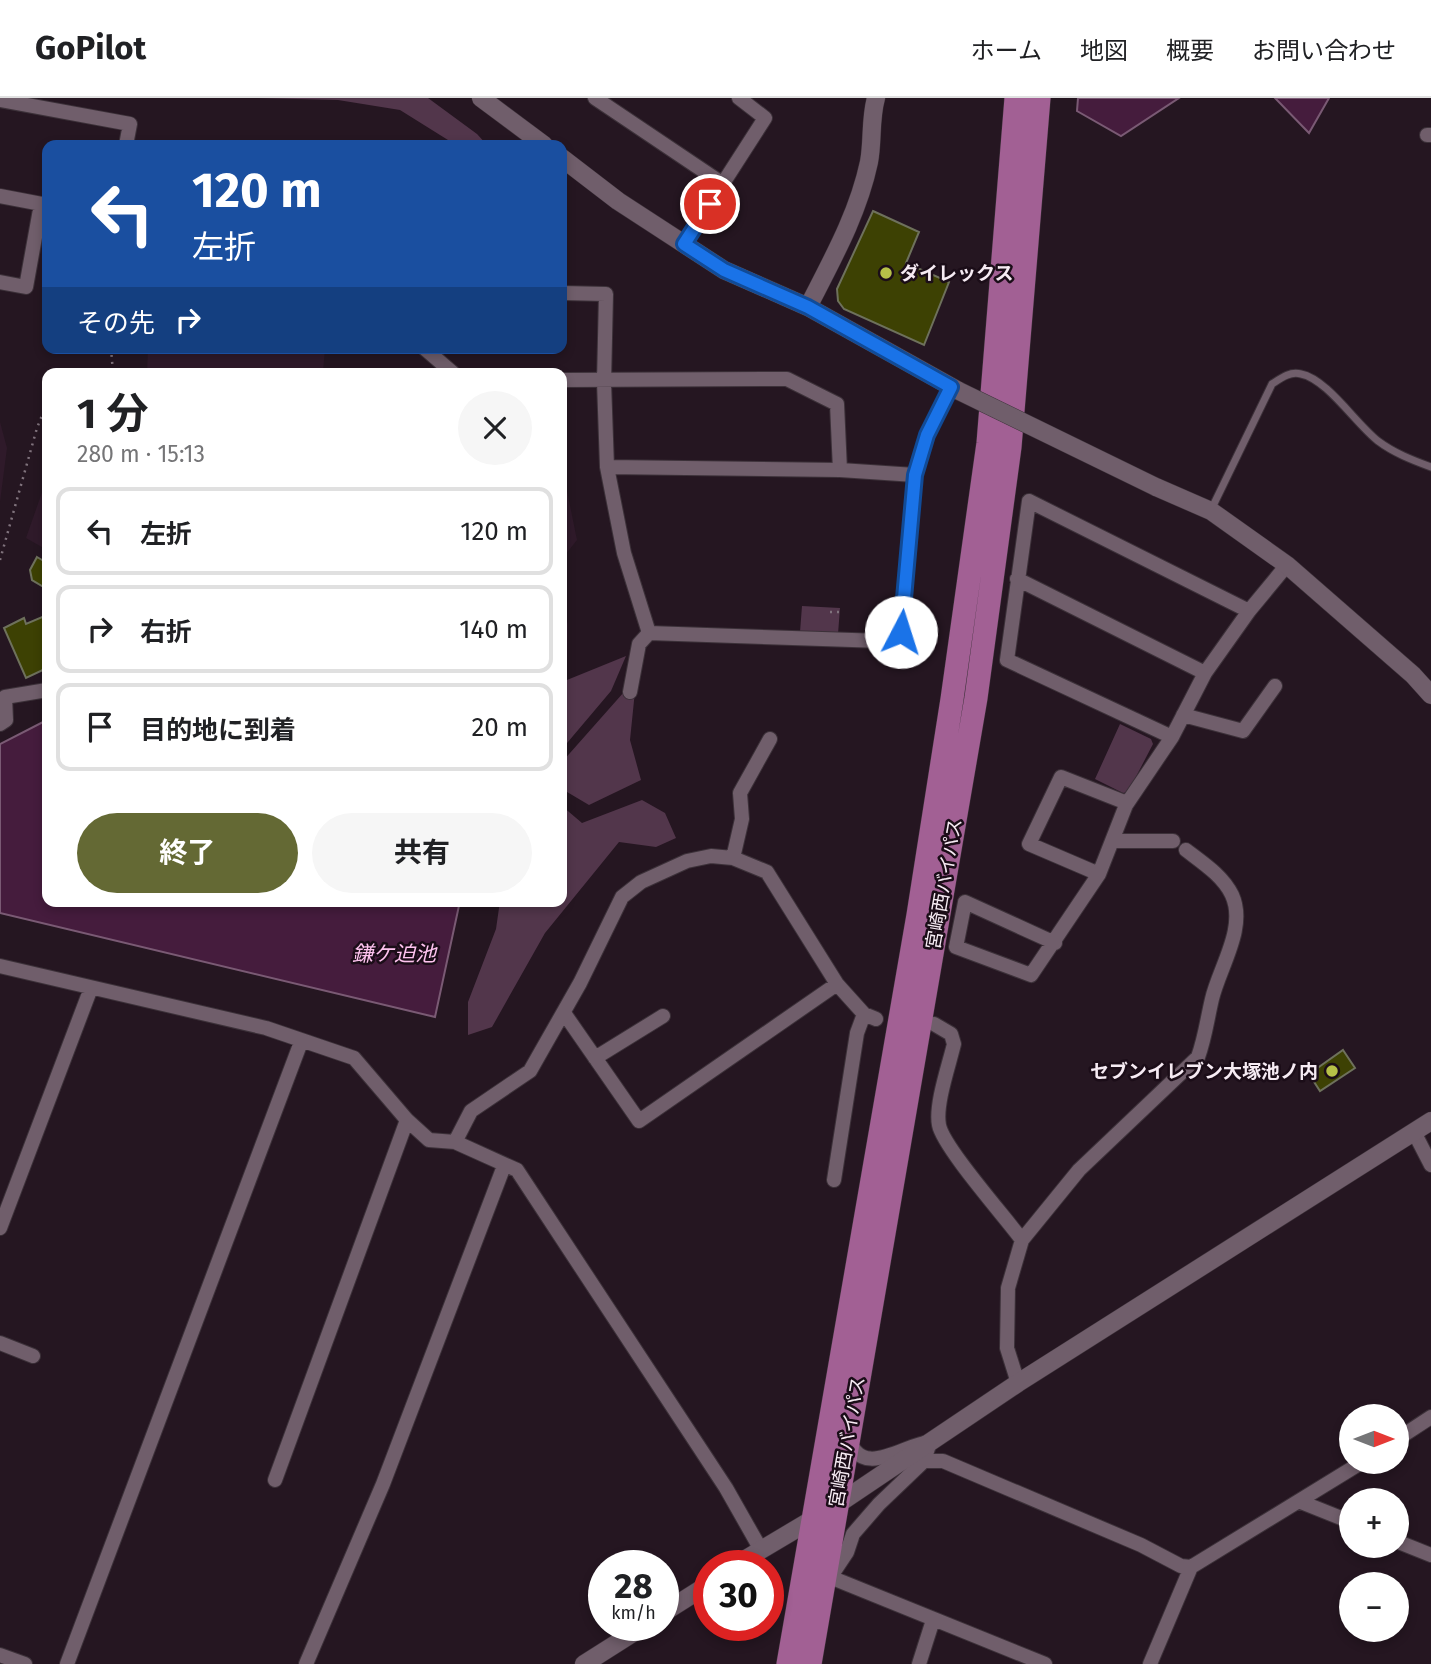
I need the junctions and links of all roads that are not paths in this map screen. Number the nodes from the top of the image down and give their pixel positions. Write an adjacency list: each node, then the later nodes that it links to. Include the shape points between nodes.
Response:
1 (483, 98): 9 (street)
2 (595, 98): 11 (street)
3 (739, 98): 11 (street, via 765,118)
4 (876, 98): 18 (street, via 869,159 852,219)
5 (1016, 98): 78 (highway, 宮崎西バイパス, via 988,443 954,685)
6 (1040, 98): 70 (highway, 宮崎西バイパス, via 1010,447 976,698)
7 (0, 100): 8 (street, via 130,124)
8 (128, 140)
9 (538, 140)
10 (567, 162): 15 (street)
11 (723, 184): 15 (street)
12 (0, 196): 13 (street)
13 (42, 205)
14 (42, 214): 16 (street, via 26,287)
15 (684, 244): 18 (street, via 724,270)
16 (0, 282)
17 (567, 293): 22 (street, via 606,294)
18 (808, 307): 23 (street)
19 (431, 354): 20 (street)
20 (447, 368)
21 (567, 380): 22 (street)
22 (604, 382): 24 (street); 26 (street, via 787,379 837,404)
23 (955, 389): 27 (street, via 927,435); 28 (street, bridge)
24 (607, 467): 26 (street); 32 (street, via 624,553)
25 (1431, 467): 28 (lane, via 1377,440 1317,380 1300,373 1285,375 1272,384)
26 (840, 470): 27 (street)
27 (915, 475): 32 (street, via 901,632 882,642)
28 (1211, 511): 29 (street)
29 (1287, 565): 31 (street); 37 (street)
30 (1017, 579): 31 (street, via 1030,501); 33 (street); 40 (street, via 1007,660)
31 (1249, 611): 33 (street)
32 (649, 633): 36 (street, via 639,644)
33 (1205, 673): 38 (street)
34 (1275, 686): 38 (street, via 1243,731)
35 (42, 691): 39 (street, via 5,697 6,720)
36 (630, 692)
37 (1431, 695)
38 (1183, 715): 40 (street)
39 (0, 724)
40 (1171, 737): 42 (street)
41 (770, 738): 46 (street, via 740,793 742,818)
42 (1127, 803): 43 (street); 47 (street, via 1061,777 1029,844)
43 (1114, 841): 44 (street); 47 (street)
44 (1173, 841)
45 (1186, 850): 65 (street, via 1219,876 1235,904 1234,935 1198,1057 1079,1170)
46 (733, 858): 50 (street, via 767,872); 52 (street, via 687,861 641,882 622,897)
47 (1099, 874): 48 (street)
48 (1055, 943): 48 (street, via 965,902 956,947 1031,975)
49 (0, 966): 51 (street)
50 (837, 984): 56 (street, via 639,1121); 63 (street, via 870,1017 857,1033)
51 (92, 988): 55 (street, via 266,1028); 64 (street)
52 (564, 1013): 56 (street); 60 (street, via 530,1071 471,1111)
53 (663, 1016): 56 (street)
54 (934, 1024): 65 (street, via 951,1034 954,1044 939,1126)
55 (301, 1042): 57 (street, via 321,1044 354,1058); 91 (street)
56 (595, 1058)
57 (407, 1120): 60 (street, via 429,1140); 75 (street)
58 (1431, 1121): 59 (street)
59 (1414, 1132): 61 (street); 68 (street)
60 (455, 1142): 62 (street)
61 (1431, 1165)
62 (504, 1166): 81 (street, via 517,1170 532,1192 726,1488); 92 (street, via 383,1484)
63 (834, 1180)
64 (0, 1228)
65 (1022, 1240): 68 (street, via 1007,1288 1007,1348)
66 (0, 1343): 67 (street)
67 (33, 1356)
68 (1018, 1383): 72 (street)
69 (1431, 1417): 71 (street)
70 (850, 1427): 72 (street, via 848,1439 870,1458 887,1459 914,1443); 77 (highway, 宮崎西バイパス)
71 (1409, 1431)
72 (930, 1442): 73 (street); 77 (street)
73 (924, 1461): 84 (street, via 943,1461); 85 (street, via 853,1534 848,1552)
74 (1344, 1474): 76 (street)
75 (275, 1480)
76 (1301, 1502): 79 (street); 84 (street)
77 (835, 1506): 78 (street); 86 (highway, 宮崎西バイパス)
78 (814, 1517): 81 (street); 94 (highway, 宮崎西バイパス)
79 (1339, 1517)
80 (1409, 1546): 83 (street)
81 (760, 1548): 82 (street)
82 (757, 1550)
83 (1431, 1555)
84 (1191, 1567): 98 (street)
85 (830, 1577): 86 (street); 87 (street)
86 (821, 1600): 95 (highway, 宮崎西バイパス)
87 (933, 1620): 96 (street); 97 (street)
88 (620, 1641): 93 (street)
89 (0, 1655): 90 (street)
90 (25, 1664)
91 (66, 1664)
92 (306, 1664)
93 (584, 1664)
94 (788, 1664)
95 (810, 1664)
96 (919, 1664)
97 (1045, 1664)
98 (1150, 1664)

